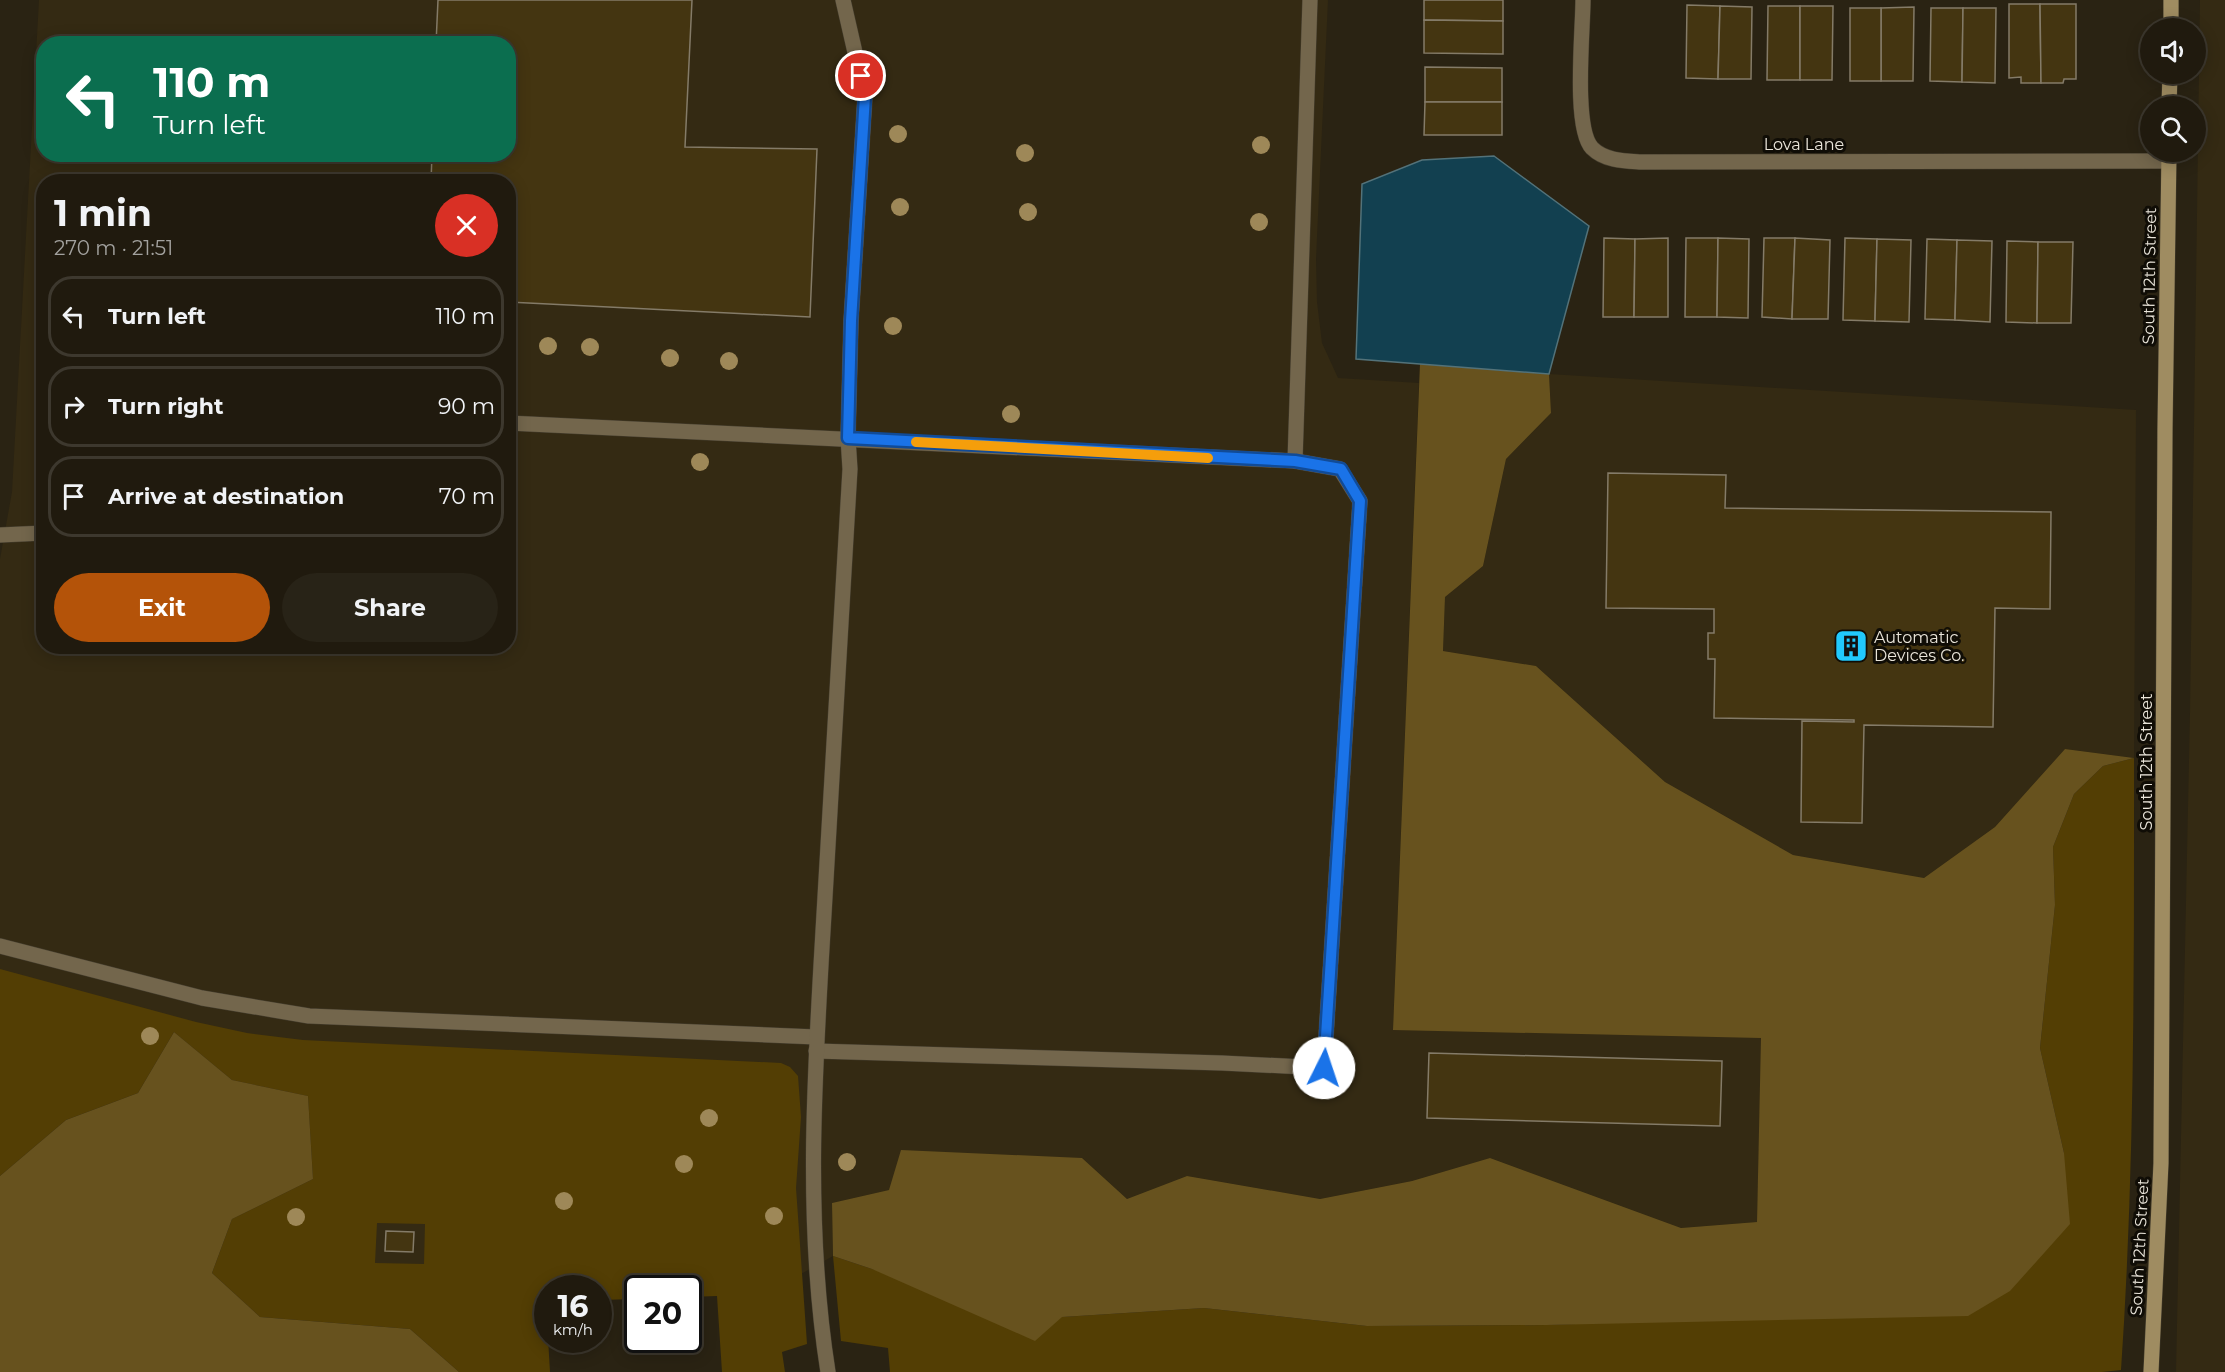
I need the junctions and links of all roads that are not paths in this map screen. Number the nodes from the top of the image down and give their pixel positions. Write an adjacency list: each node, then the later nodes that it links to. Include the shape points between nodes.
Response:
1 (843, 0): 9 (street, via 865,96)
2 (1310, 0): 10 (street)
3 (1583, 0): 6 (street, Lova Lane, via 1581,112 1591,147 1618,160)
4 (2171, 0): 5 (street)
5 (2171, 18)
6 (2140, 156)
7 (2169, 162): 16 (street, South 12th Street, via 2161,1163)
8 (516, 423): 9 (street)
9 (848, 438): 10 (street); 14 (street, via 850,469)
10 (1295, 461): 14 (street, via 1341,469 1360,501 1324,1068)
11 (36, 533): 12 (street)
12 (0, 535)
13 (0, 946): 14 (street, via 202,998 309,1016)
14 (816, 1044): 15 (street, via 816,1266)
15 (828, 1372)
16 (2151, 1372)

